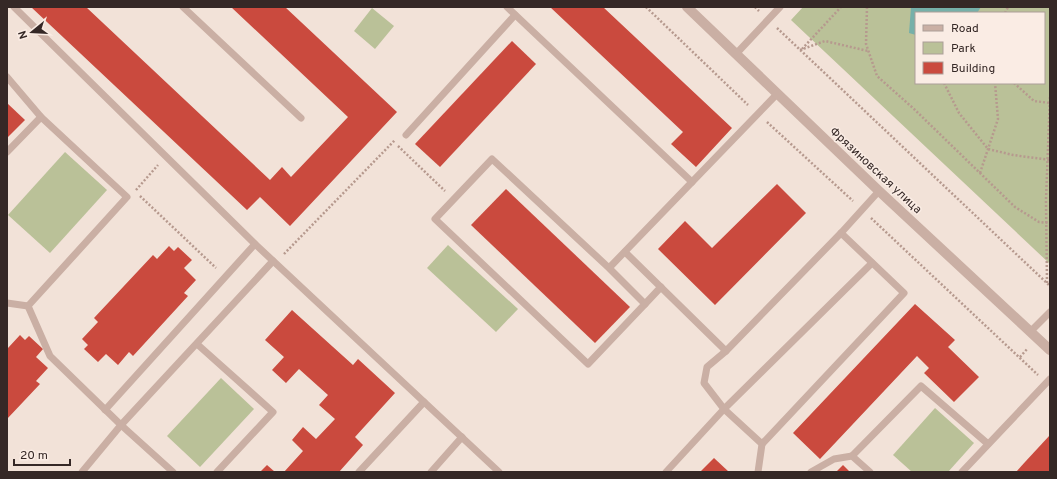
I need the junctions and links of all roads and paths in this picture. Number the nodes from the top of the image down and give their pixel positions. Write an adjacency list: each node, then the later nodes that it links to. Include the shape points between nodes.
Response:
1 (14, 7): 29 (lane)
2 (183, 7): 24 (lane)
3 (506, 7): 10 (lane)
4 (646, 7): 22 (path)
5 (686, 7): 14 (street, Фрязиновская улица)
6 (755, 7): 11 (path)
7 (780, 7): 11 (lane)
8 (841, 7): 12 (path)
9 (867, 7): 13 (path)
10 (515, 15): 25 (lane); 32 (lane)
11 (768, 20): 12 (path); 14 (lane)
12 (800, 50): 13 (path, via 825,41); 45 (path)
13 (868, 51): 31 (path, via 877,76)
14 (736, 54): 19 (street, Фрязиновская улица)
15 (7, 77): 23 (lane)
16 (944, 84): 27 (path, via 959,113)
17 (995, 84): 27 (path, via 998,119)
18 (1015, 84): 21 (path, via 1034,101)
19 (777, 94): 22 (lane); 33 (street, Фрязиновская улица)
20 (1050, 95): 21 (path)
21 (1049, 103): 30 (path)
22 (758, 114): 32 (lane); 35 (path)
23 (41, 117): 28 (lane); 50 (lane, via 127,197)
24 (301, 118)
25 (406, 135): 26 (path, via 400,134)
26 (393, 142): 34 (path); 40 (path)
27 (988, 149): 30 (path); 31 (path)
28 (7, 152)
29 (166, 156): 38 (lane); 43 (path, via 135,192)
30 (1049, 160): 36 (path)
31 (980, 173): 36 (path, via 1015,206 1038,222)
32 (692, 182): 39 (lane)
33 (879, 191): 35 (lane); 52 (street, Фрязиновская улица)
34 (454, 199): 42 (lane, via 492,160); 49 (lane, via 435,219 588,364)
35 (862, 210): 37 (lane); 56 (path)
36 (1048, 223): 45 (path)
37 (841, 233): 41 (lane); 55 (lane)
38 (255, 244): 40 (lane); 43 (lane)
39 (625, 252): 42 (lane); 47 (lane)
40 (274, 262): 53 (lane); 57 (lane)
41 (872, 263): 58 (lane); 62 (lane, via 904,293)
42 (609, 268): 49 (lane)
43 (225, 276): 59 (lane)
44 (1050, 280): 45 (path)
45 (1047, 283): 46 (path)
46 (1050, 286)
47 (661, 287): 49 (lane); 55 (lane)
48 (7, 303): 50 (lane)
49 (646, 304)
50 (28, 306): 59 (lane, via 50,356)
51 (1050, 312): 52 (lane)
52 (1030, 332): 54 (street, Фрязиновская улица)
53 (197, 344): 60 (lane); 68 (lane, via 273,412)
54 (1050, 350)
55 (726, 351): 58 (lane, via 707,367 704,383)
56 (1048, 381): 63 (lane)
57 (424, 402): 61 (lane); 65 (lane)
58 (724, 409): 62 (lane); 71 (lane)
59 (105, 410): 60 (lane)
60 (120, 425): 66 (lane); 67 (lane)
61 (462, 437): 69 (lane); 70 (lane)
62 (762, 444): 72 (lane)
63 (988, 444): 64 (lane, via 921,386); 75 (lane)
64 (852, 456): 73 (lane, via 834,459); 74 (lane)
65 (361, 471)
66 (82, 472)
67 (173, 472)
68 (217, 472)
69 (431, 472)
70 (499, 472)
71 (666, 472)
72 (758, 472)
73 (811, 472)
74 (870, 472)
75 (962, 472)

